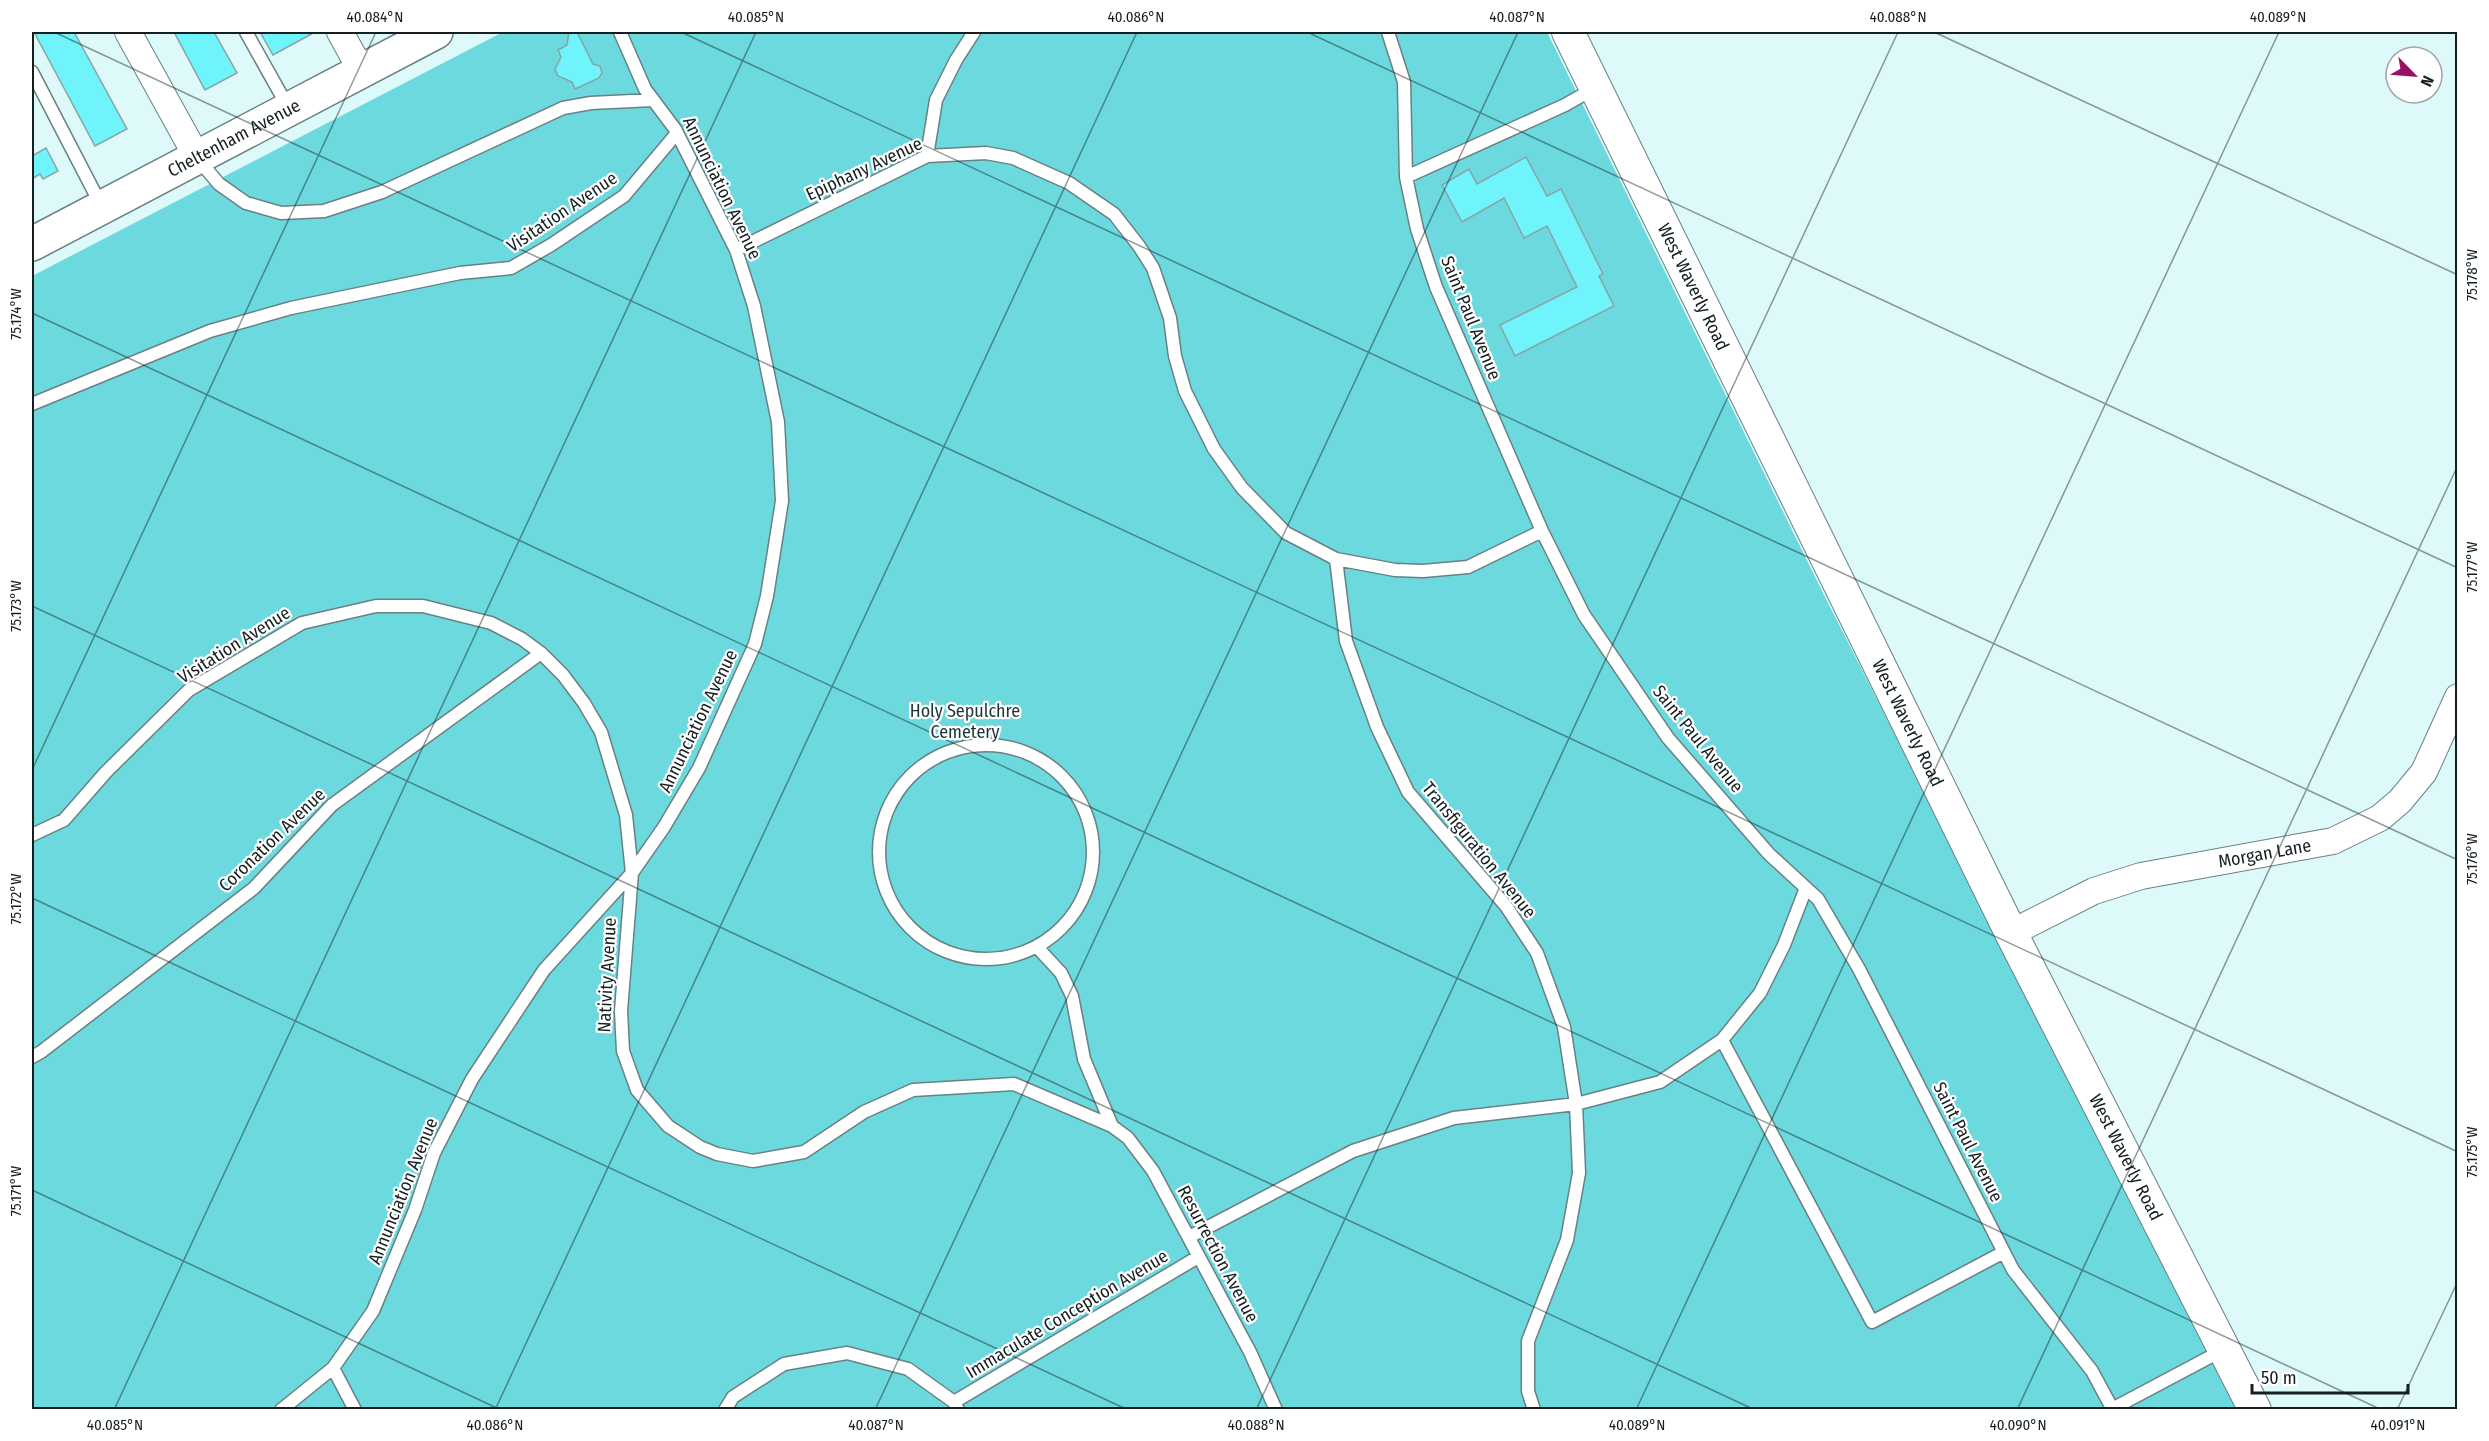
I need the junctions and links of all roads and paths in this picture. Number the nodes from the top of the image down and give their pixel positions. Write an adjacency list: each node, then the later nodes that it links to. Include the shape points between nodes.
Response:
1 (128, 32): 16 (street)
2 (246, 32): 13 (lane)
3 (340, 32): 9 (street)
4 (436, 32): 9 (main road, Cheltenham Avenue)
5 (620, 32): 12 (lane, Annunciation Avenue)
6 (974, 32): 15 (lane, via 936,100)
7 (1388, 32): 17 (lane, Saint Paul Avenue, via 1404,82)
8 (1568, 32): 11 (street, West Waverly Road)
9 (361, 70): 13 (main road, Cheltenham Avenue)
10 (32, 72): 18 (lane)
11 (1597, 87): 17 (lane); 29 (street, West Waverly Road)
12 (653, 100): 14 (lane, Annunciation Avenue); 16 (lane, via 563,108 382,192 324,212 281,213 246,202 219,184)
13 (288, 108): 16 (main road, Cheltenham Avenue)
14 (677, 134): 20 (lane, Annunciation Avenue); 21 (lane, Visitation Avenue, via 624,196 511,267 460,273 291,308 210,331)
15 (927, 156): 20 (lane, Epiphany Avenue); 23 (lane, Epiphany Avenue, via 986,153 1013,158 1055,174 1114,214 1153,268 1170,318 1185,391 1214,449 1242,488 1287,533)
16 (197, 157): 18 (main road, Cheltenham Avenue)
17 (1406, 177): 22 (lane, Saint Paul Avenue, via 1417,229 1436,287)
18 (102, 207): 19 (main road, Cheltenham Avenue)
19 (32, 244)
20 (736, 250): 27 (lane, Annunciation Avenue, via 754,306 778,422 782,501 767,596 755,644 712,742 664,827)
21 (32, 404)
22 (1542, 531): 23 (lane, Epiphany Avenue, via 1468,567 1395,570); 28 (lane, Saint Paul Avenue, via 1584,615 1668,738 1769,854)
23 (1336, 559): 33 (lane, Transfiguration Avenue, via 1346,641 1377,727 1408,792 1506,906 1537,953 1564,1027)
24 (541, 653): 26 (lane, Visitation Avenue, via 491,623 423,606 376,606 302,623 189,690 64,820); 27 (lane, Visitation Avenue, via 563,675 602,732 626,815); 32 (lane, Coronation Avenue, via 332,805 254,888)
25 (2457, 697): 29 (street, Morgan Lane, via 2424,772 2380,818 2333,841 2141,876 2094,891)
26 (32, 835)
27 (632, 873): 34 (lane, Nativity Avenue, via 621,1011 623,1051 637,1090 651,1108 668,1126 700,1148 753,1161 804,1152 864,1112 913,1090 1014,1084); 39 (lane, Annunciation Avenue, via 544,970 472,1079 434,1154 373,1311)
28 (1806, 888): 31 (lane, via 1760,993); 36 (lane, Saint Paul Avenue, via 1818,899 1859,969)
29 (2011, 933): 38 (street, West Waverly Road)
30 (1037, 947): 30 (lane, via 1063,927 1083,899 1092,866 1092,832 1080,801 1060,774 1032,755 1000,745 966,746 934,757 905,781 885,813 878,849 883,887 901,920 929,944 964,958 1001,959); 34 (lane, via 1061,973 1072,996 1084,1059)
31 (1722, 1040): 33 (lane, via 1660,1082); 36 (lane, via 1872,1322)
32 (32, 1057)
33 (1576, 1104): 35 (lane, via 1454,1118 1353,1151); 46 (lane, Transfiguration Avenue, via 1579,1173 1567,1240 1528,1341 1528,1391)
34 (1112, 1126): 35 (lane, Resurrection Avenue, via 1128,1138 1152,1171)
35 (1189, 1237): 37 (lane, Resurrection Avenue)
36 (2004, 1252): 41 (lane, Saint Paul Avenue, via 2013,1270 2092,1371)
37 (1198, 1257): 40 (lane, Immaculate Conception Avenue); 45 (lane, Resurrection Avenue, via 1250,1352)
38 (2224, 1350): 41 (lane); 47 (street, West Waverly Road)
39 (333, 1368): 42 (lane, Annunciation Avenue); 43 (lane)
40 (956, 1406): 44 (lane, via 908,1369 847,1353 784,1364 733,1397)
41 (2112, 1409)
42 (281, 1410)
43 (355, 1410)
44 (725, 1410)
45 (1276, 1410)
46 (1534, 1410)
47 (2255, 1410)

